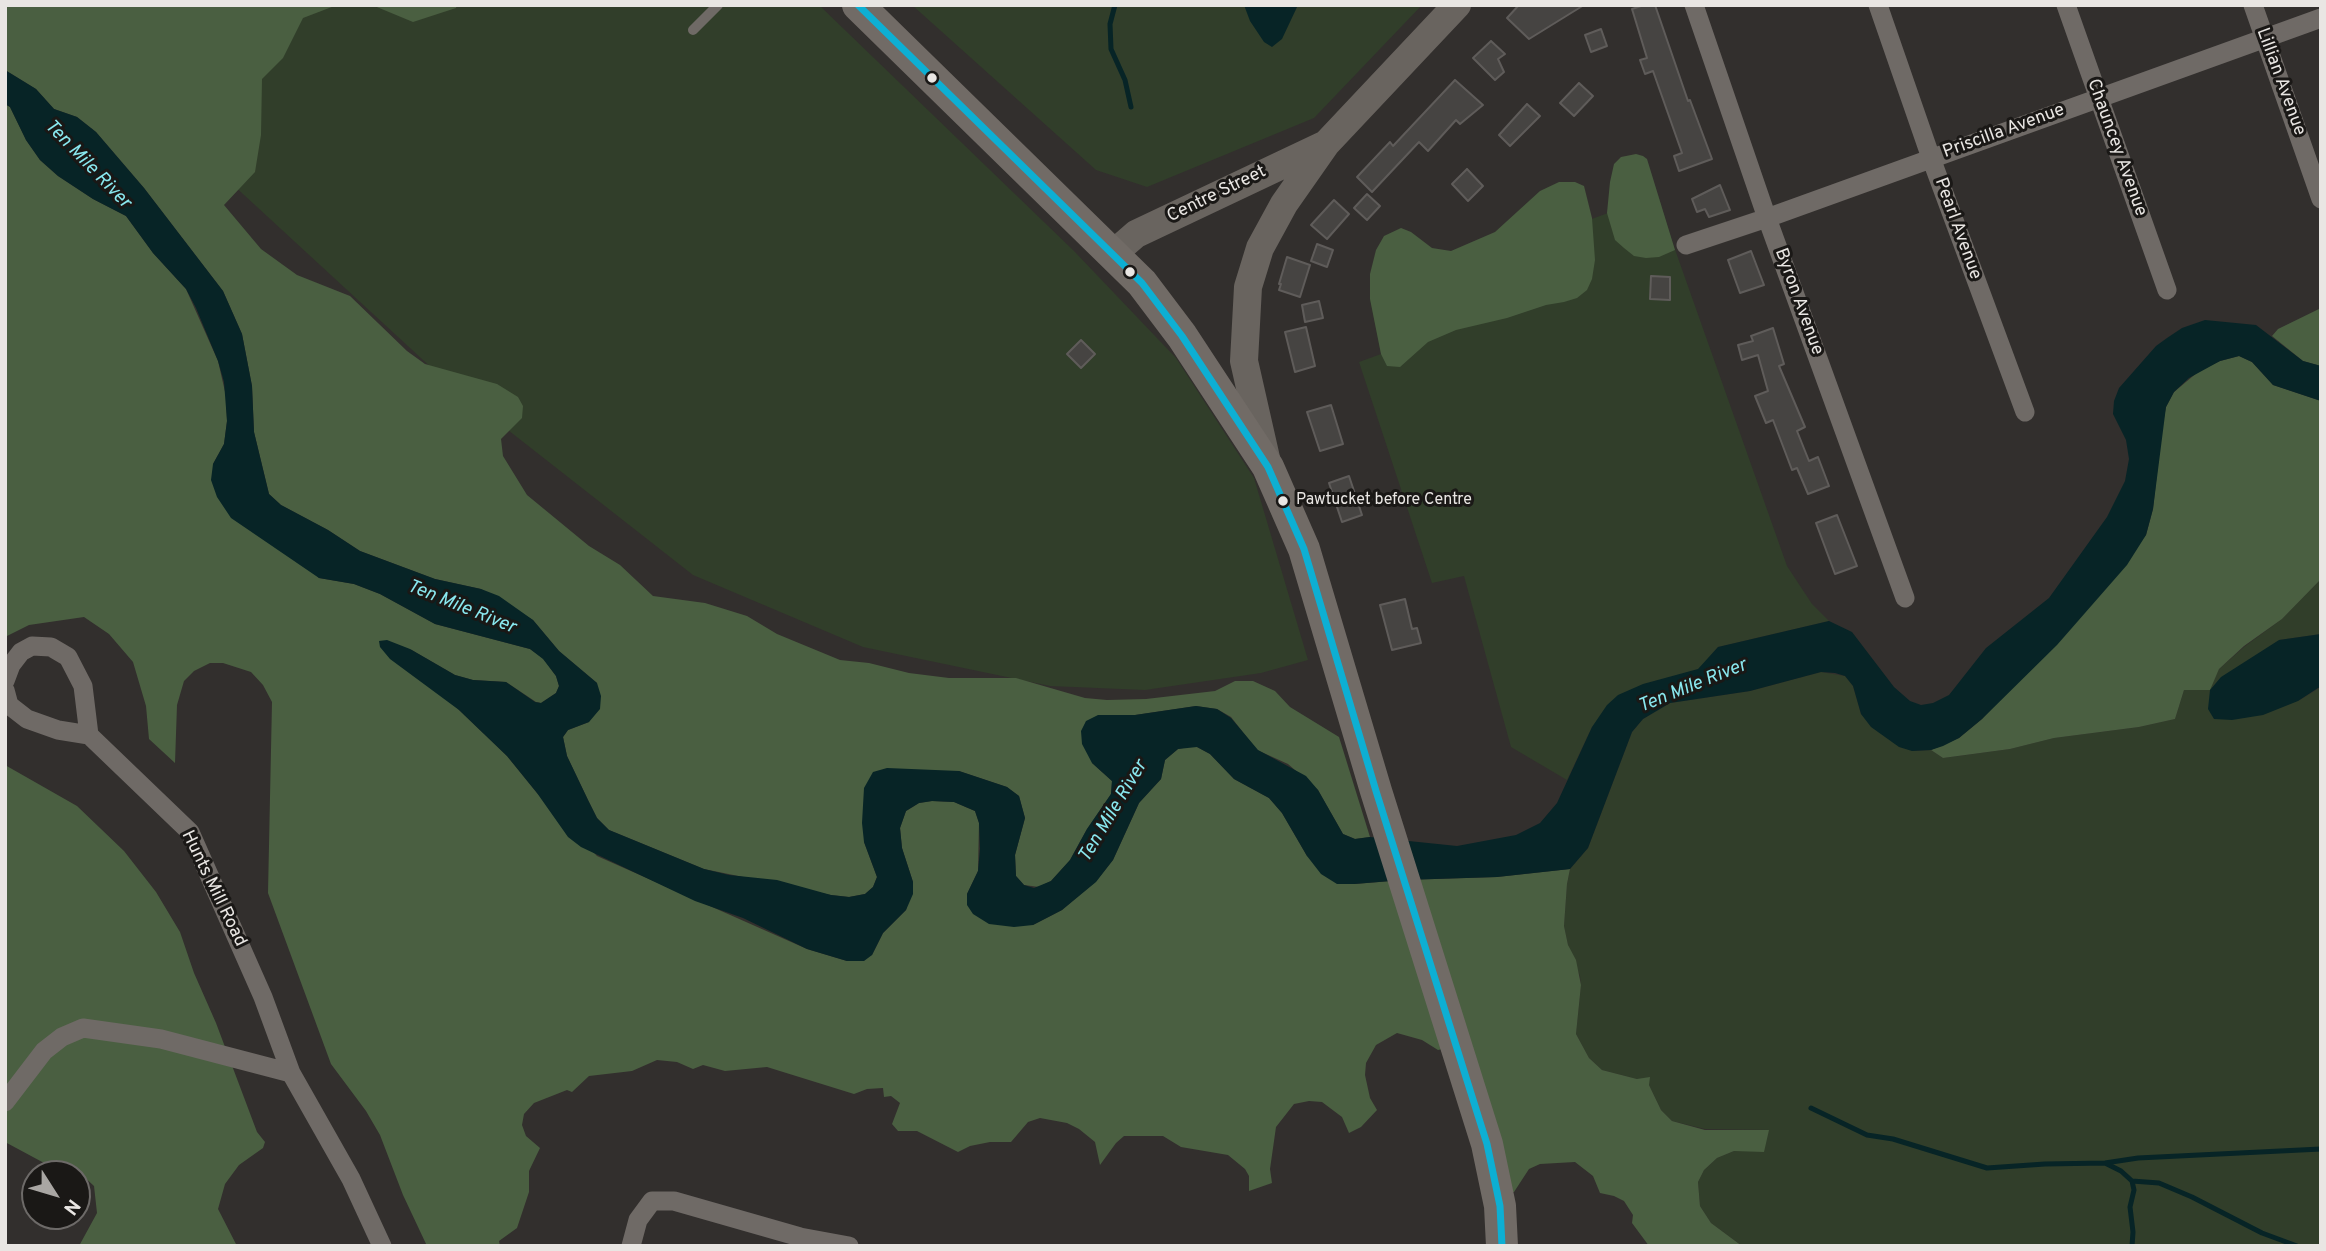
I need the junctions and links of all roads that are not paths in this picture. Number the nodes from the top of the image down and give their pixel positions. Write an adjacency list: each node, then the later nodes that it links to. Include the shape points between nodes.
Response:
1 (718, 5): 9 (lane)
2 (858, 5): 17 (main road)
3 (1457, 5): 12 (main road, Centre Street)
4 (1694, 5): 15 (street, Byron Avenue)
5 (1878, 5): 13 (street, Pearl Avenue)
6 (2066, 5): 11 (street, Chauncey Avenue)
7 (2253, 5): 10 (street, Lillian Avenue)
8 (2321, 18): 10 (street, Priscilla Avenue)
9 (693, 30)
10 (2264, 37): 11 (street, Priscilla Avenue); 14 (street, Lillian Avenue)
11 (2099, 98): 13 (street, Priscilla Avenue); 18 (street, Chauncey Avenue)
12 (1326, 144): 17 (main road, Centre Street, via 1136,234); 20 (main road, Centre Street, via 1260,248 1248,287 1244,361)
13 (1931, 158): 15 (street, Priscilla Avenue); 19 (street, Pearl Avenue)
14 (2321, 199)
15 (1767, 218): 16 (street, Priscilla Avenue); 21 (street, Byron Avenue)
16 (1686, 245)
17 (1113, 254): 20 (main road, via 1166,312)
18 (2168, 290)
19 (2025, 412)
20 (1268, 467): 30 (main road, via 1304,549 1488,1144)
21 (1905, 598)
22 (5, 681): 24 (street, via 21,652 32,646 51,647 68,657 83,686)
23 (5, 690): 24 (street, via 9,705 27,719)
24 (89, 735): 25 (street, Hunts Mill Road, via 190,832)
25 (291, 1073): 26 (street, via 161,1039 83,1028 44,1051); 27 (street, Hunts Mill Road, via 351,1179)
26 (5, 1102)
27 (382, 1246)
28 (631, 1246): 29 (street, via 638,1220 652,1200 674,1201)
29 (849, 1246)
30 (1502, 1246)

